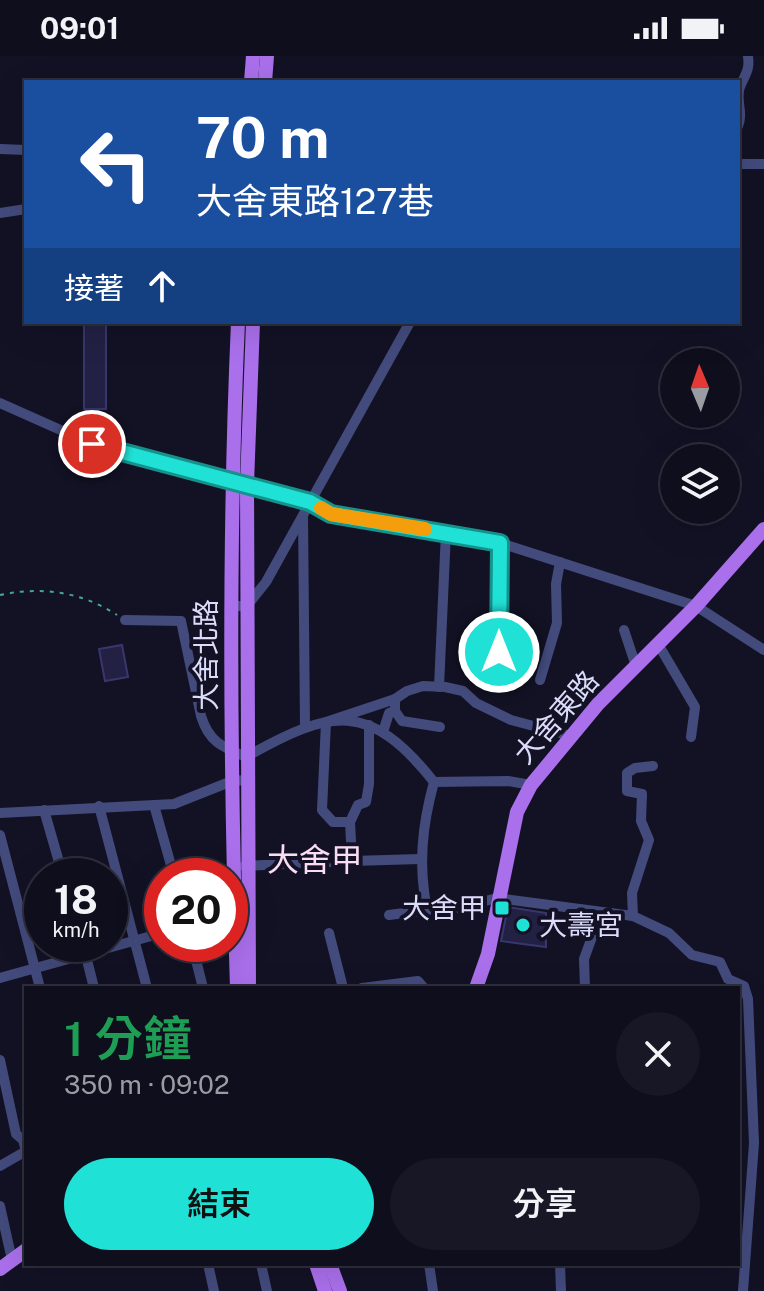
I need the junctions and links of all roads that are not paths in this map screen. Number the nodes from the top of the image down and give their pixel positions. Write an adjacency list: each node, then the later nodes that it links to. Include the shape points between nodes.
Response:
1 (253, 56): 4 (main road)
2 (267, 56): 5 (main road)
3 (748, 56): 6 (street, via 749,69)
4 (251, 80)
5 (265, 80)
6 (740, 87)
7 (740, 87): 8 (street)
8 (740, 117)
9 (0, 149): 10 (street)
10 (24, 150)
11 (740, 164): 12 (street)
12 (764, 164)
13 (24, 209): 14 (street)
14 (0, 213)
15 (238, 324): 19 (main road, 大舍北路)
16 (253, 324): 19 (main road, 大舍北路)
17 (409, 324): 20 (street)
18 (0, 403): 19 (street, via 92,444)
19 (239, 483): 20 (street); 27 (main road, 大舍北路)
20 (310, 502): 21 (street); 23 (street, via 331,514)
21 (303, 514): 27 (street, via 266,582); 39 (street)
22 (764, 529): 26 (main road, 大舍東路)
23 (446, 532): 24 (street); 35 (street)
24 (500, 543): 25 (street); 32 (street)
25 (560, 562): 26 (street); 34 (street, via 557,623)
26 (696, 606): 30 (main road, 大舍東路); 31 (street)
27 (237, 610): 44 (main road, 大舍北路)
28 (125, 620): 44 (street, via 181,621 206,732 218,745)
29 (624, 630): 33 (street)
30 (658, 644): 33 (main road, 大舍東路); 43 (street, via 695,707)
31 (764, 650)
32 (499, 652)
33 (636, 666): 42 (main road, 大舍東路)
34 (540, 680)
35 (439, 687): 36 (street, via 407,691); 42 (street, via 463,691 511,720)
36 (395, 705): 37 (street); 40 (street, via 402,721); 41 (street)
37 (326, 722): 38 (street); 39 (street); 53 (street, via 322,810 333,822)
38 (369, 725): 41 (street); 53 (street, via 366,802 358,805)
39 (305, 726): 44 (street)
40 (440, 727)
41 (383, 732): 47 (street, via 412,754)
42 (571, 736): 48 (main road, 大舍東路)
43 (691, 737)
44 (239, 754): 46 (main road, 大舍北路)
45 (653, 766): 65 (street, via 627,773 627,791 642,794 641,821 649,840 632,893)
46 (239, 781): 49 (street); 57 (main road, 大舍北路)
47 (434, 782): 48 (street); 58 (street)
48 (531, 785): 61 (main road, 大舍東路, via 517,812)
49 (154, 805): 50 (street); 56 (street)
50 (99, 806): 51 (street); 68 (street)
51 (44, 810): 52 (street); 55 (street)
52 (0, 813)
53 (350, 822): 59 (street)
54 (0, 835): 75 (street)
55 (58, 858)
56 (169, 858)
57 (240, 858)
58 (420, 859): 59 (street); 62 (street)
59 (352, 861): 60 (street)
60 (248, 866)
61 (497, 898): 62 (street, via 429,915); 63 (street); 86 (main road, 大舍東路)
62 (427, 910): 64 (street)
63 (591, 912): 65 (street); 87 (street, via 596,926 584,959)
64 (389, 915)
65 (633, 916): 107 (street, via 669,933 692,955 720,962 728,979 744,986 748,999 754,1143)
66 (329, 933): 83 (street)
67 (144, 938): 68 (street)
68 (137, 940): 69 (street); 79 (street)
69 (128, 942)
70 (51, 962): 75 (street)
71 (87, 962): 78 (street)
72 (196, 962): 80 (street)
73 (237, 962): 81 (main road, 大舍北路)
74 (245, 962): 82 (main road, 大舍北路)
75 (36, 968): 76 (street); 77 (street)
76 (0, 978)
77 (40, 986)
78 (93, 986)
79 (147, 986)
80 (202, 986)
81 (237, 986)
82 (249, 986)
83 (342, 986)
84 (378, 986): 85 (street, via 418,981)
85 (422, 986)
86 (477, 986)
87 (585, 986)
88 (0, 1060): 89 (street, via 16,1134)
89 (24, 1144)
90 (24, 1152): 91 (street)
91 (0, 1166)
92 (0, 1206): 94 (street)
93 (24, 1252): 94 (main road)
94 (6, 1265)
95 (208, 1266): 101 (street)
96 (261, 1266): 102 (street)
97 (317, 1266): 103 (main road)
98 (331, 1266): 104 (main road)
99 (429, 1266): 105 (street)
100 (560, 1266): 106 (street)
101 (214, 1291)
102 (267, 1291)
103 (325, 1291)
104 (340, 1291)
105 (433, 1291)
106 (561, 1291)
107 (743, 1291)

